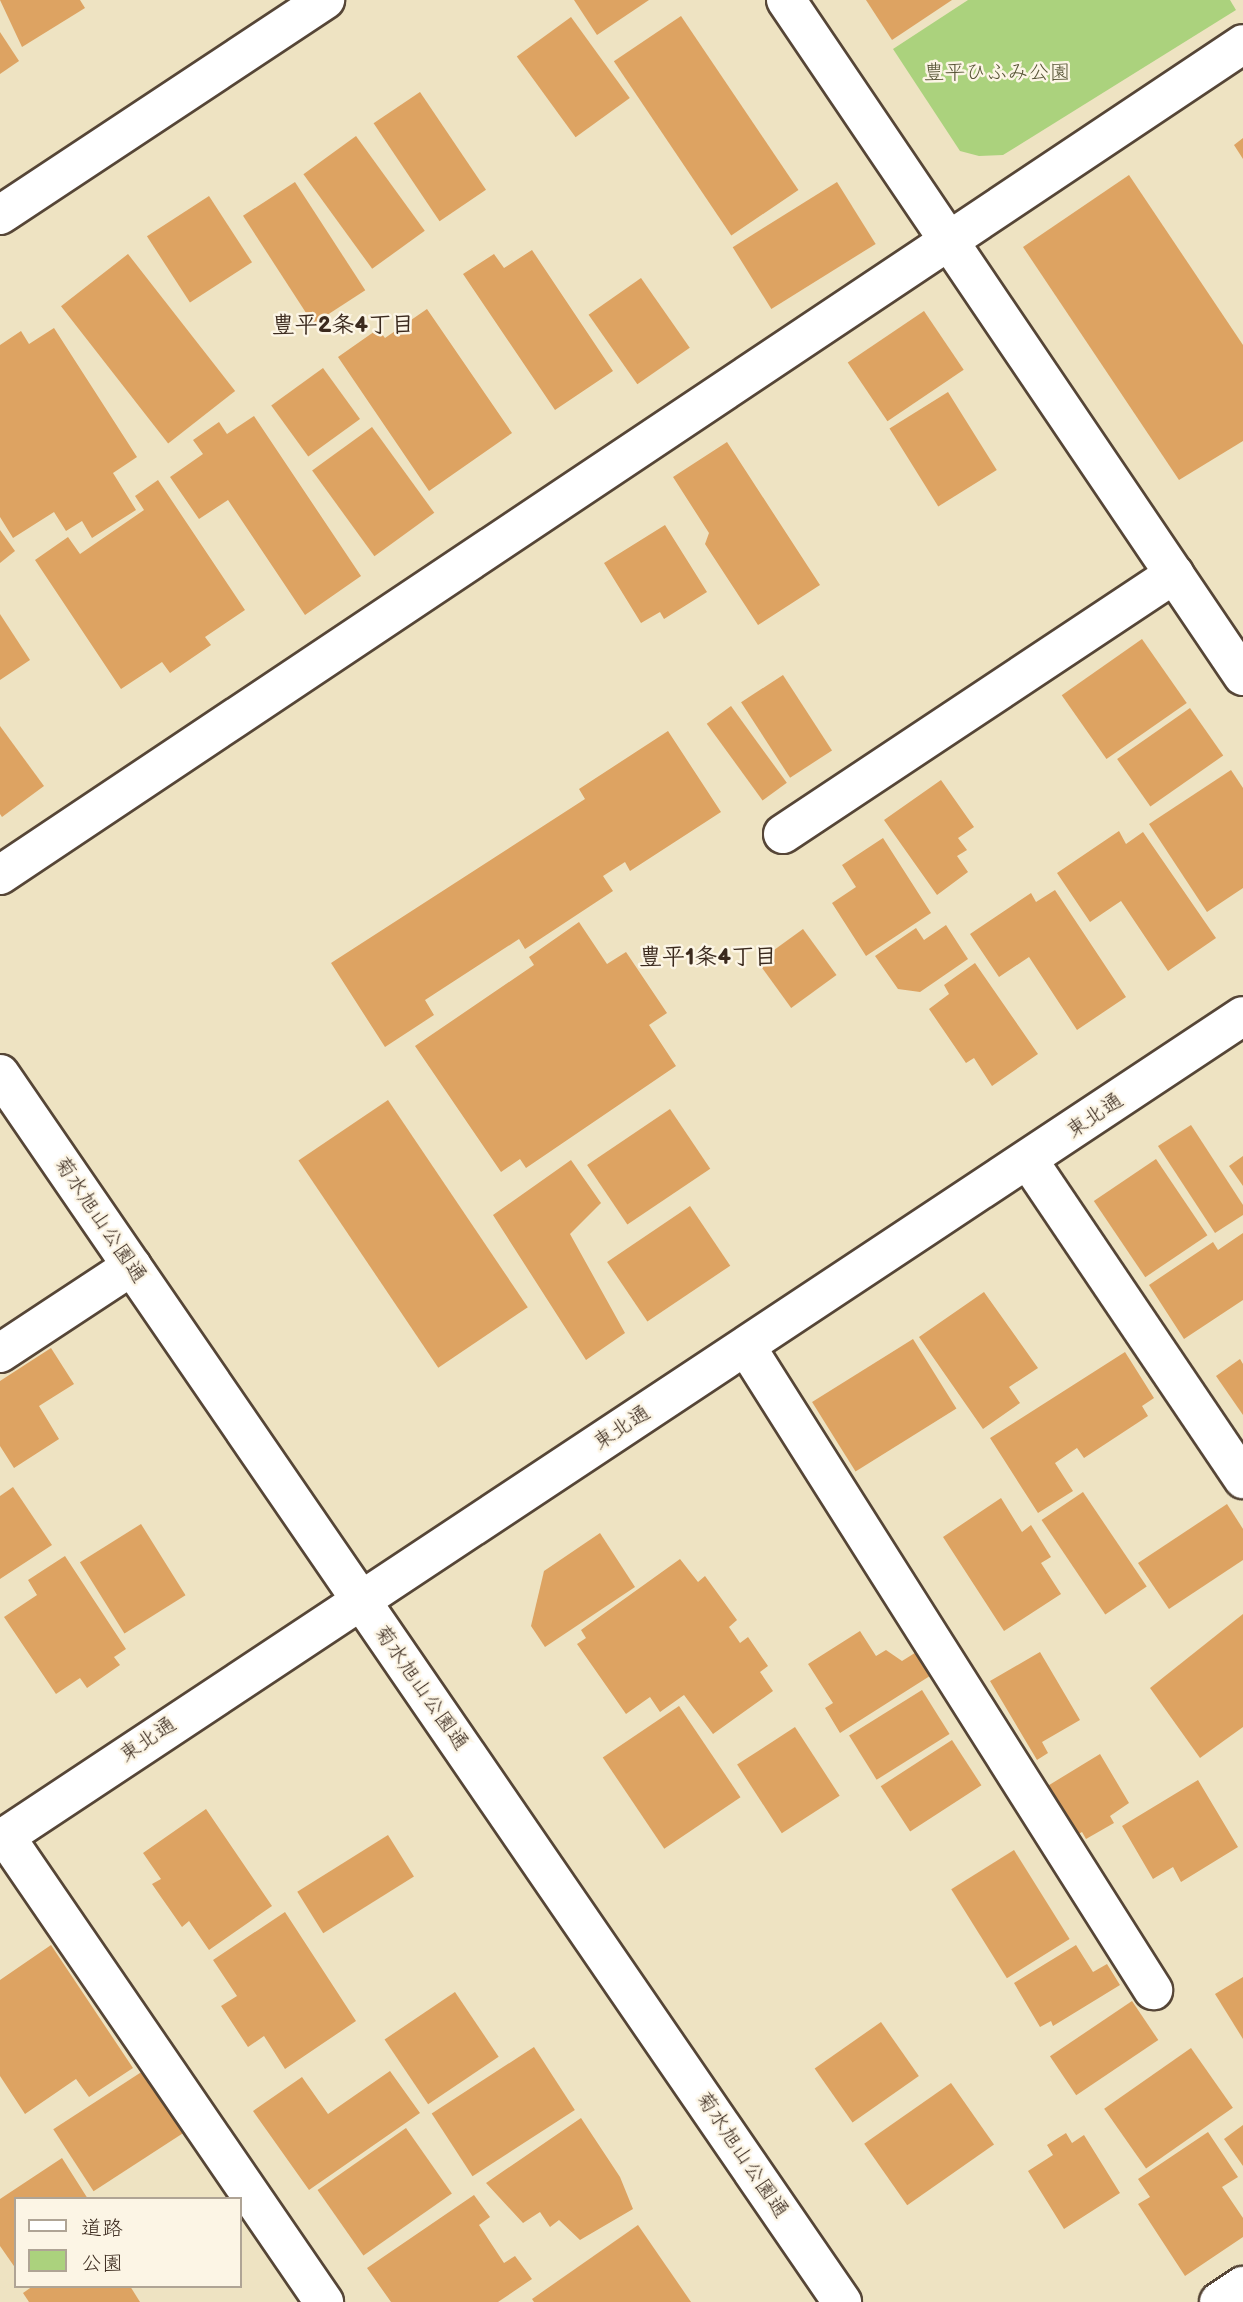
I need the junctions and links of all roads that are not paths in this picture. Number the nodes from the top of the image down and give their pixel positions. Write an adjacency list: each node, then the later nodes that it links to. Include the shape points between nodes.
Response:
1 (325, 0): 4 (street)
2 (786, 0): 5 (street)
3 (1243, 44): 5 (street)
4 (0, 215)
5 (947, 240): 6 (street); 9 (street)
6 (1175, 574): 7 (street); 8 (street)
7 (1243, 676)
8 (783, 834)
9 (0, 875)
10 (1243, 1016): 12 (street, 東北通)
11 (0, 1074): 13 (street, 菊水旭山公園通)
12 (1028, 1160): 14 (street, 東北通); 16 (street)
13 (132, 1266): 15 (street); 17 (street, 菊水旭山公園通)
14 (747, 1348): 17 (street, 東北通); 19 (street)
15 (0, 1353)
16 (1243, 1479)
17 (357, 1599): 18 (street, 東北通); 22 (street, 菊水旭山公園通)
18 (3, 1838): 21 (street)
19 (1153, 1990)
20 (1243, 2286): 23 (street)
21 (324, 2302)
22 (842, 2302)
23 (1219, 2302)

